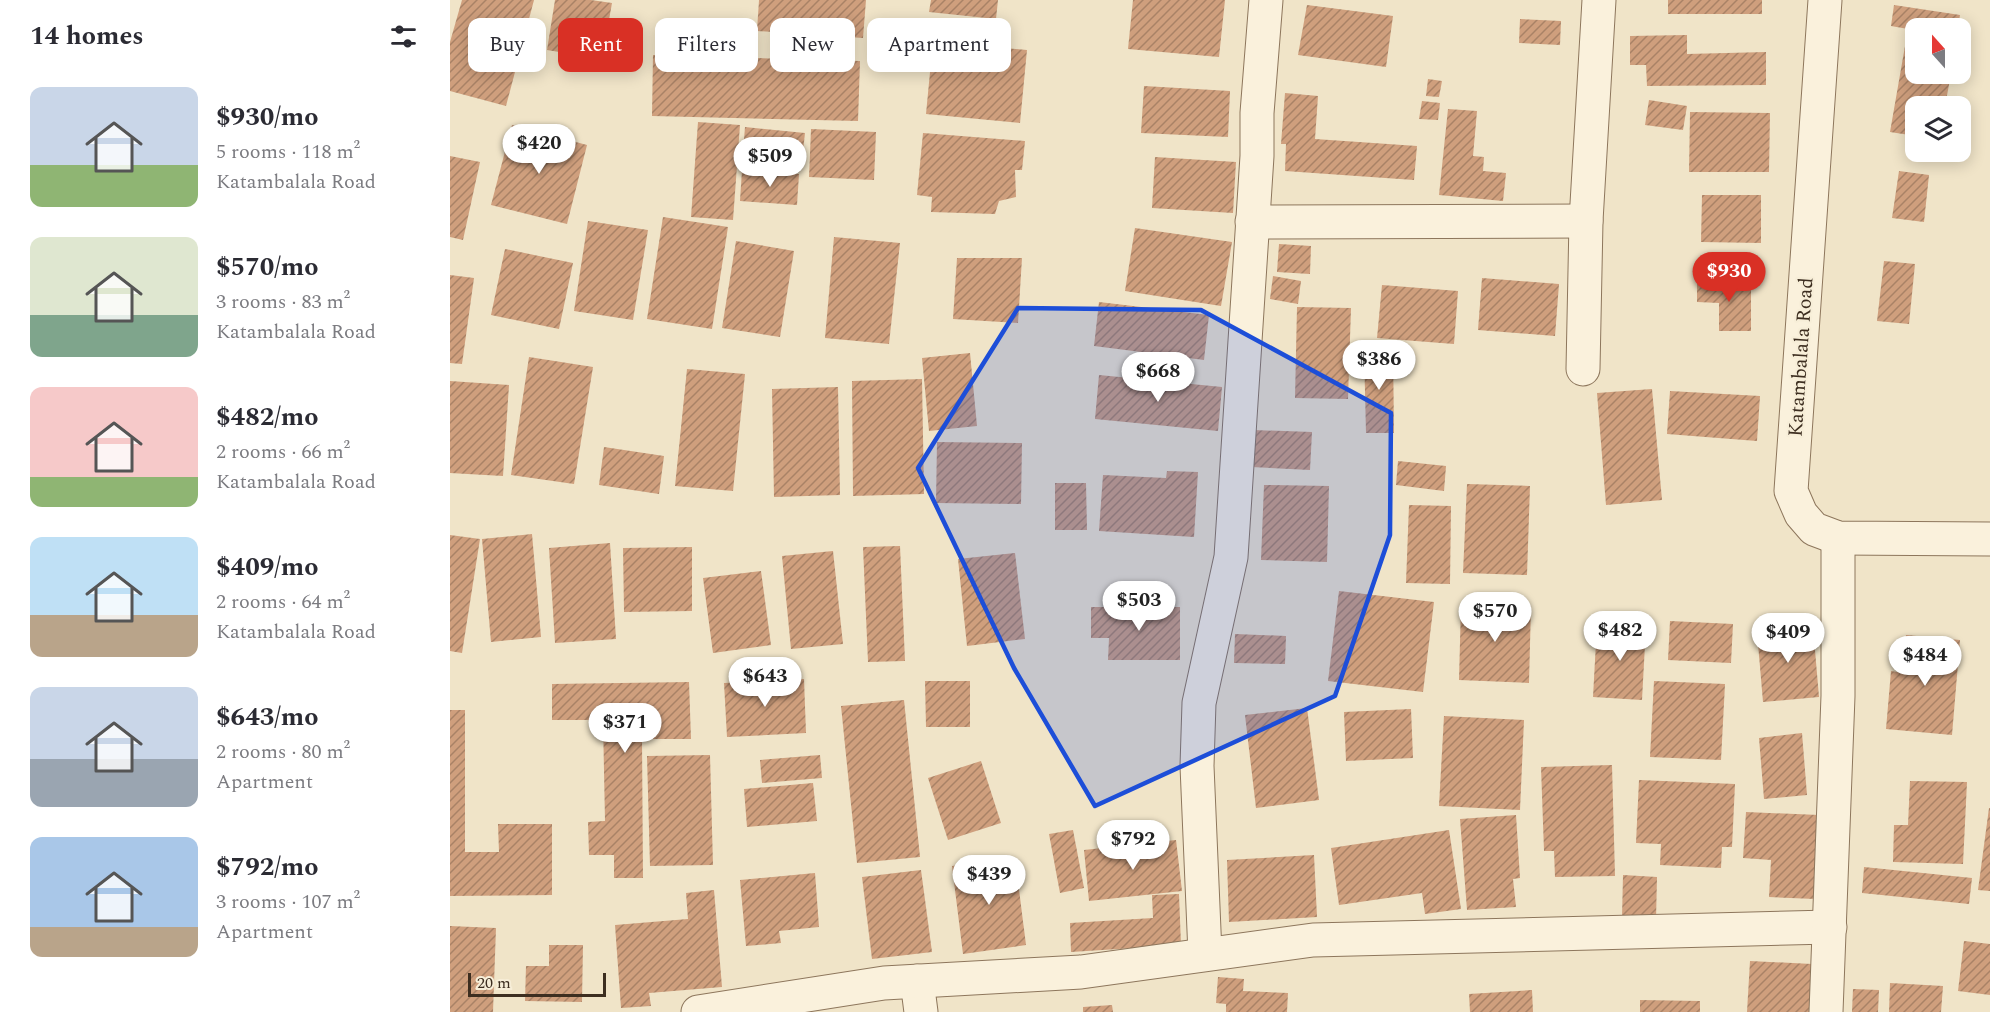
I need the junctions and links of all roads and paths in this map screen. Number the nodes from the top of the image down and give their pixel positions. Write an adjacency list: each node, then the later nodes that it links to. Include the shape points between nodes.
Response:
1 (1266, 0): 5 (street)
2 (1599, 0): 4 (street)
3 (1825, 0): 7 (street, Katambalala Road, via 1791,491 1801,514 1814,530)
4 (1586, 221): 5 (street); 6 (street)
5 (1252, 222): 10 (street, via 1231,557 1198,703)
6 (1583, 369)
7 (1838, 538): 8 (street, Katambalala Road); 9 (street, via 1838,696)
8 (1990, 539)
9 (1830, 927): 10 (street, via 1313,940); 13 (street)
10 (1205, 954): 11 (street)
11 (919, 997): 12 (street, via 884,983)
12 (698, 1012)
13 (1826, 1012)

